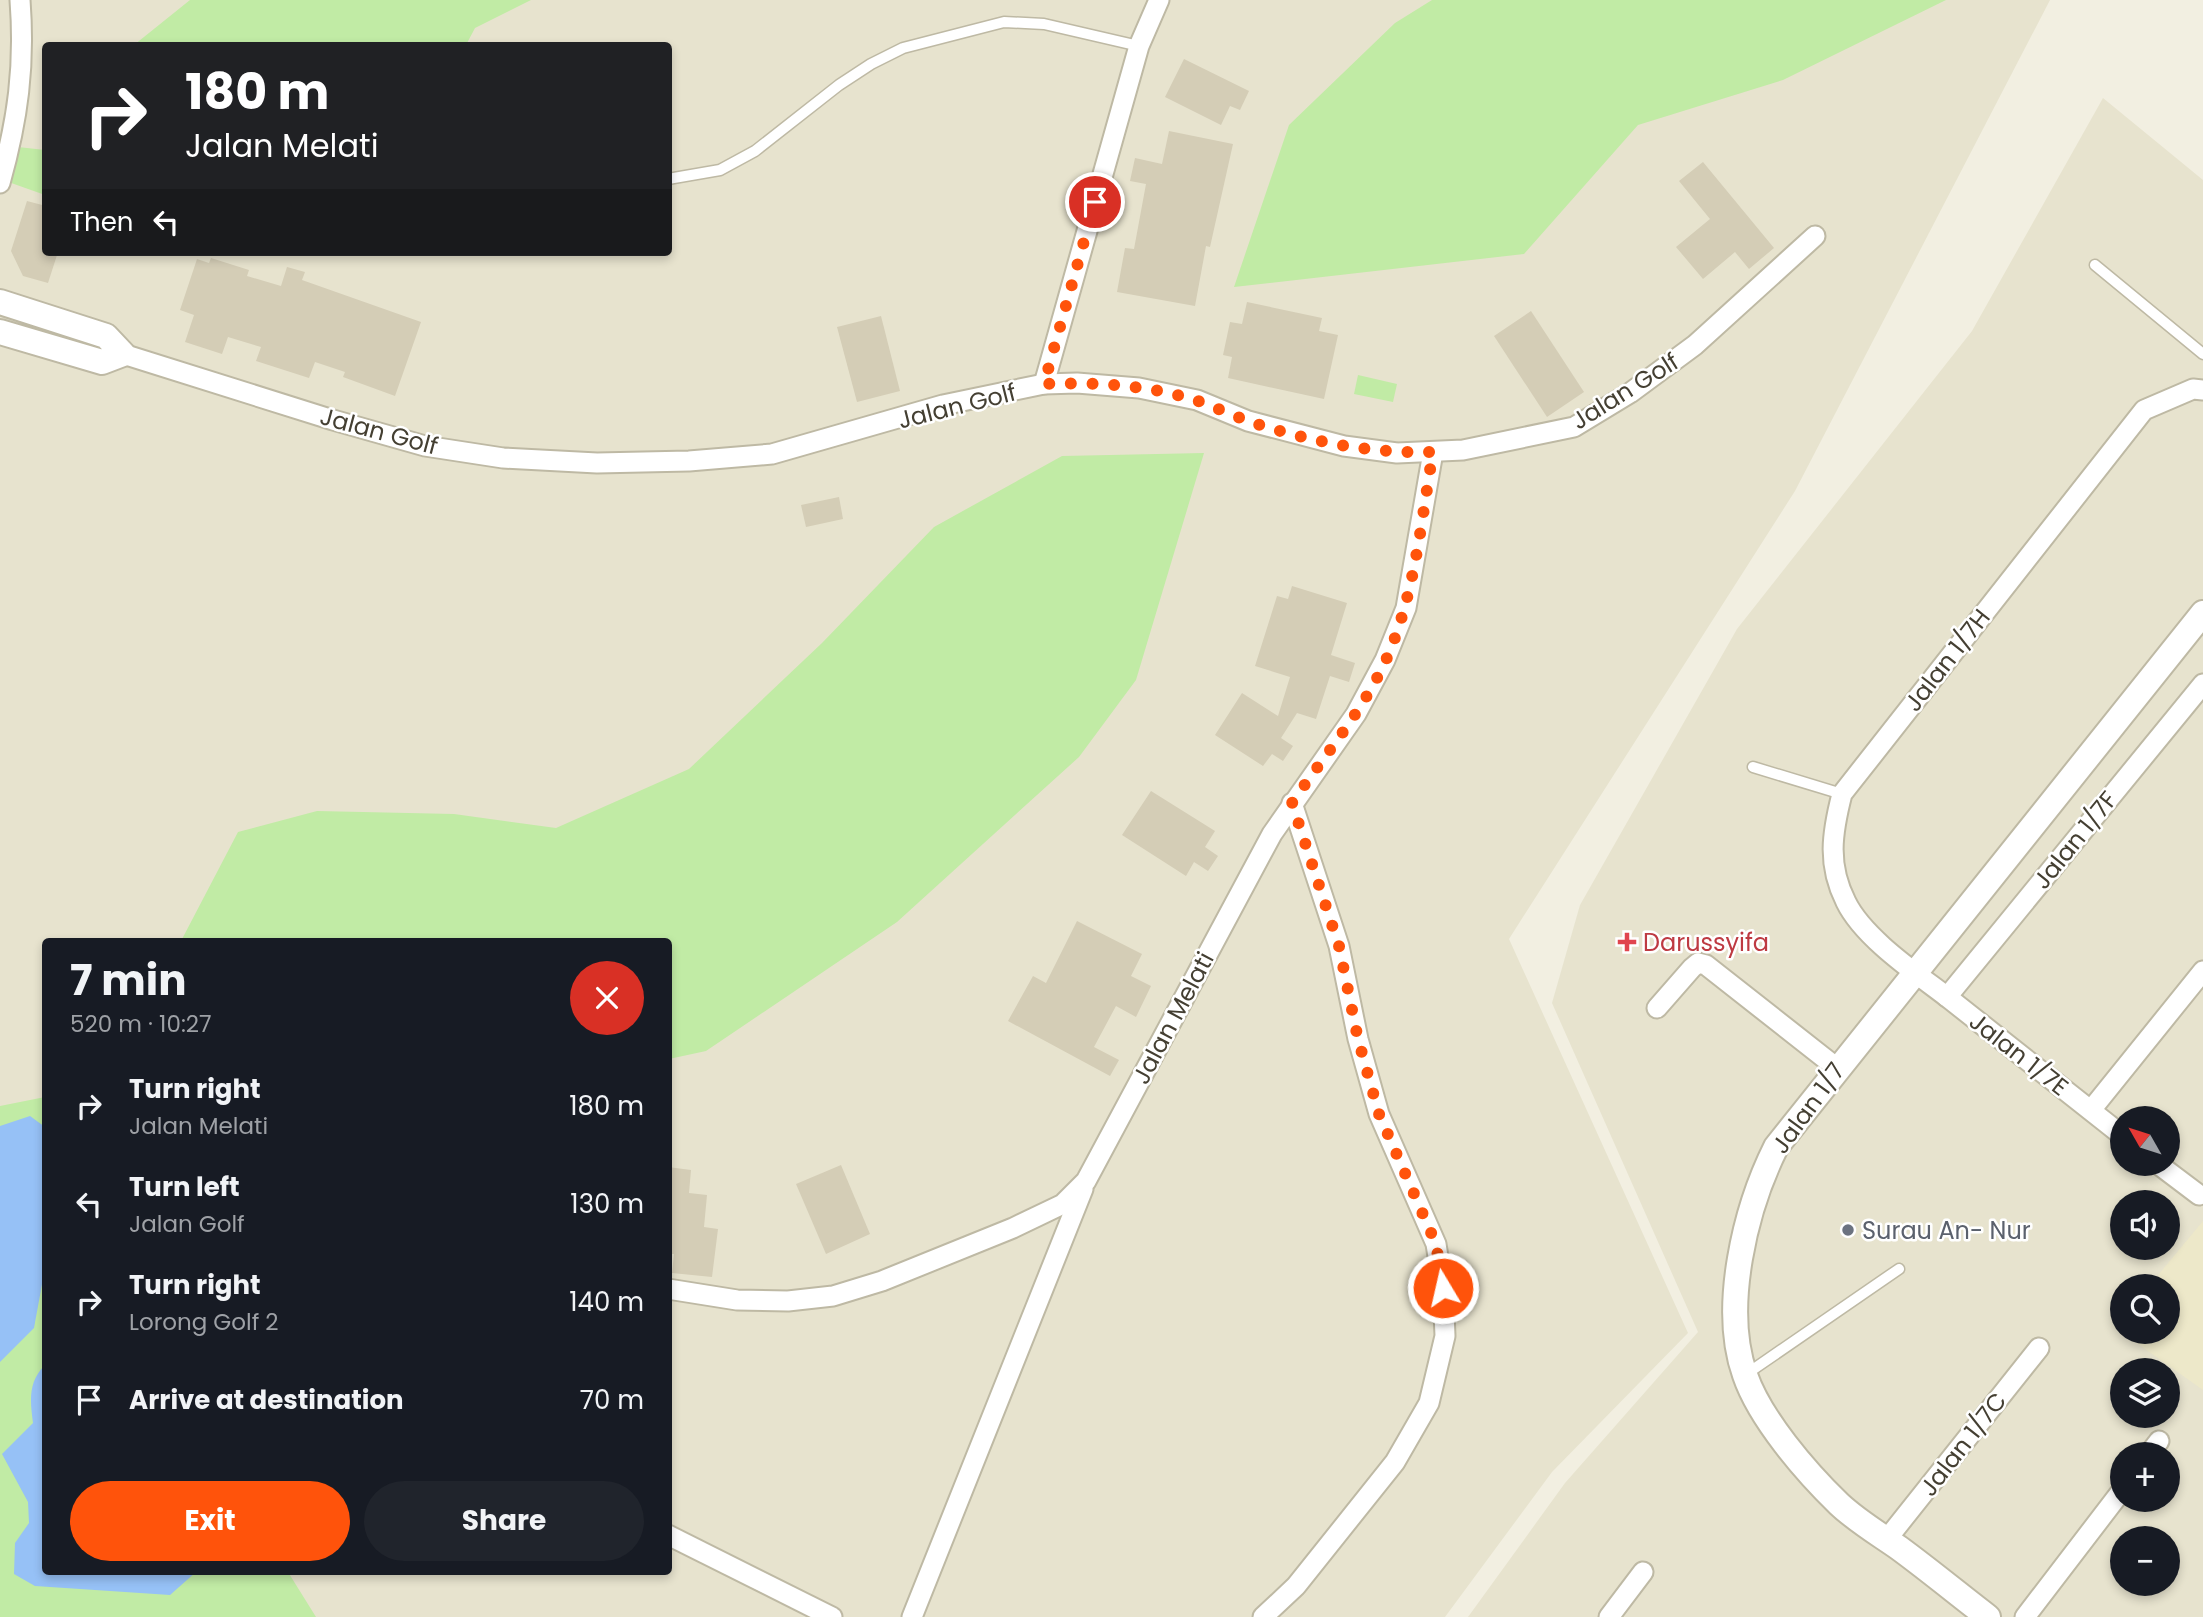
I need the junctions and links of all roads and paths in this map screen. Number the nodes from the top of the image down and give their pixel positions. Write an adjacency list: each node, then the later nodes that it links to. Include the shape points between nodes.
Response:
1 (20, 0): 5 (street, via 23,72)
2 (1159, 0): 3 (street)
3 (1139, 46): 4 (lane, via 1044,24 1004,22 903,48 839,85 755,151 720,170); 12 (street)
4 (672, 178)
5 (0, 183)
6 (1815, 236): 14 (street, Jalan Golf, via 1695,345 1574,427)
7 (2095, 265): 11 (lane)
8 (0, 302): 10 (street, Jalan Golf, via 106,336)
9 (0, 332): 10 (street, Jalan Golf, via 102,362)
10 (123, 354): 12 (street, Jalan Golf, via 425,446 503,458 597,463 772,454 943,405)
11 (2203, 354)
12 (1044, 384): 14 (street, Jalan Golf, via 1139,388 1197,400 1248,421 1343,446)
13 (2203, 390): 18 (street, Jalan 1/7H, via 2193,389 2144,410)
14 (1433, 452): 19 (street, Jalan Melati, via 1406,608 1356,714)
15 (2203, 613): 21 (street, Jalan 1/7)
16 (2203, 684): 22 (street, Jalan 1/7F)
17 (1754, 767): 18 (lane)
18 (1842, 794): 21 (street, Jalan 1/7H, via 1831,854 1841,890 1857,921)
19 (1292, 803): 28 (street, Jalan Melati); 40 (street, via 1339,946 1379,1114 1436,1244 1445,1336 1429,1403 1395,1462 1296,1586)
20 (2203, 971): 25 (street)
21 (1914, 972): 22 (street, Jalan 1/7E); 24 (street, Jalan 1/7)
22 (1947, 997): 25 (street, Jalan 1/7E)
23 (1657, 1008): 24 (street, via 1692,968 1698,963 1706,965)
24 (1836, 1068): 33 (street, Jalan 1/7, via 1776,1147 1746,1224 1738,1272 1737,1331)
25 (2091, 1111): 26 (street, Jalan 1/7E)
26 (2110, 1126)
27 (2174, 1176): 29 (street)
28 (1086, 1181): 31 (street, Jalan Melati, via 1063,1203 1013,1228 833,1296 737,1300); 39 (street)
29 (2199, 1195)
30 (1899, 1269): 33 (lane)
31 (672, 1290)
32 (2039, 1348): 36 (street, Jalan 1/7C)
33 (1745, 1375): 36 (street, Jalan 1/7, via 1804,1468 1841,1506)
34 (2110, 1506): 43 (street)
35 (672, 1537): 38 (street)
36 (1887, 1539): 42 (street, Jalan 1/7)
37 (1643, 1572): 41 (street)
38 (832, 1617)
39 (912, 1617)
40 (1263, 1617)
41 (1609, 1617)
42 (1988, 1617)
43 (2025, 1617)

